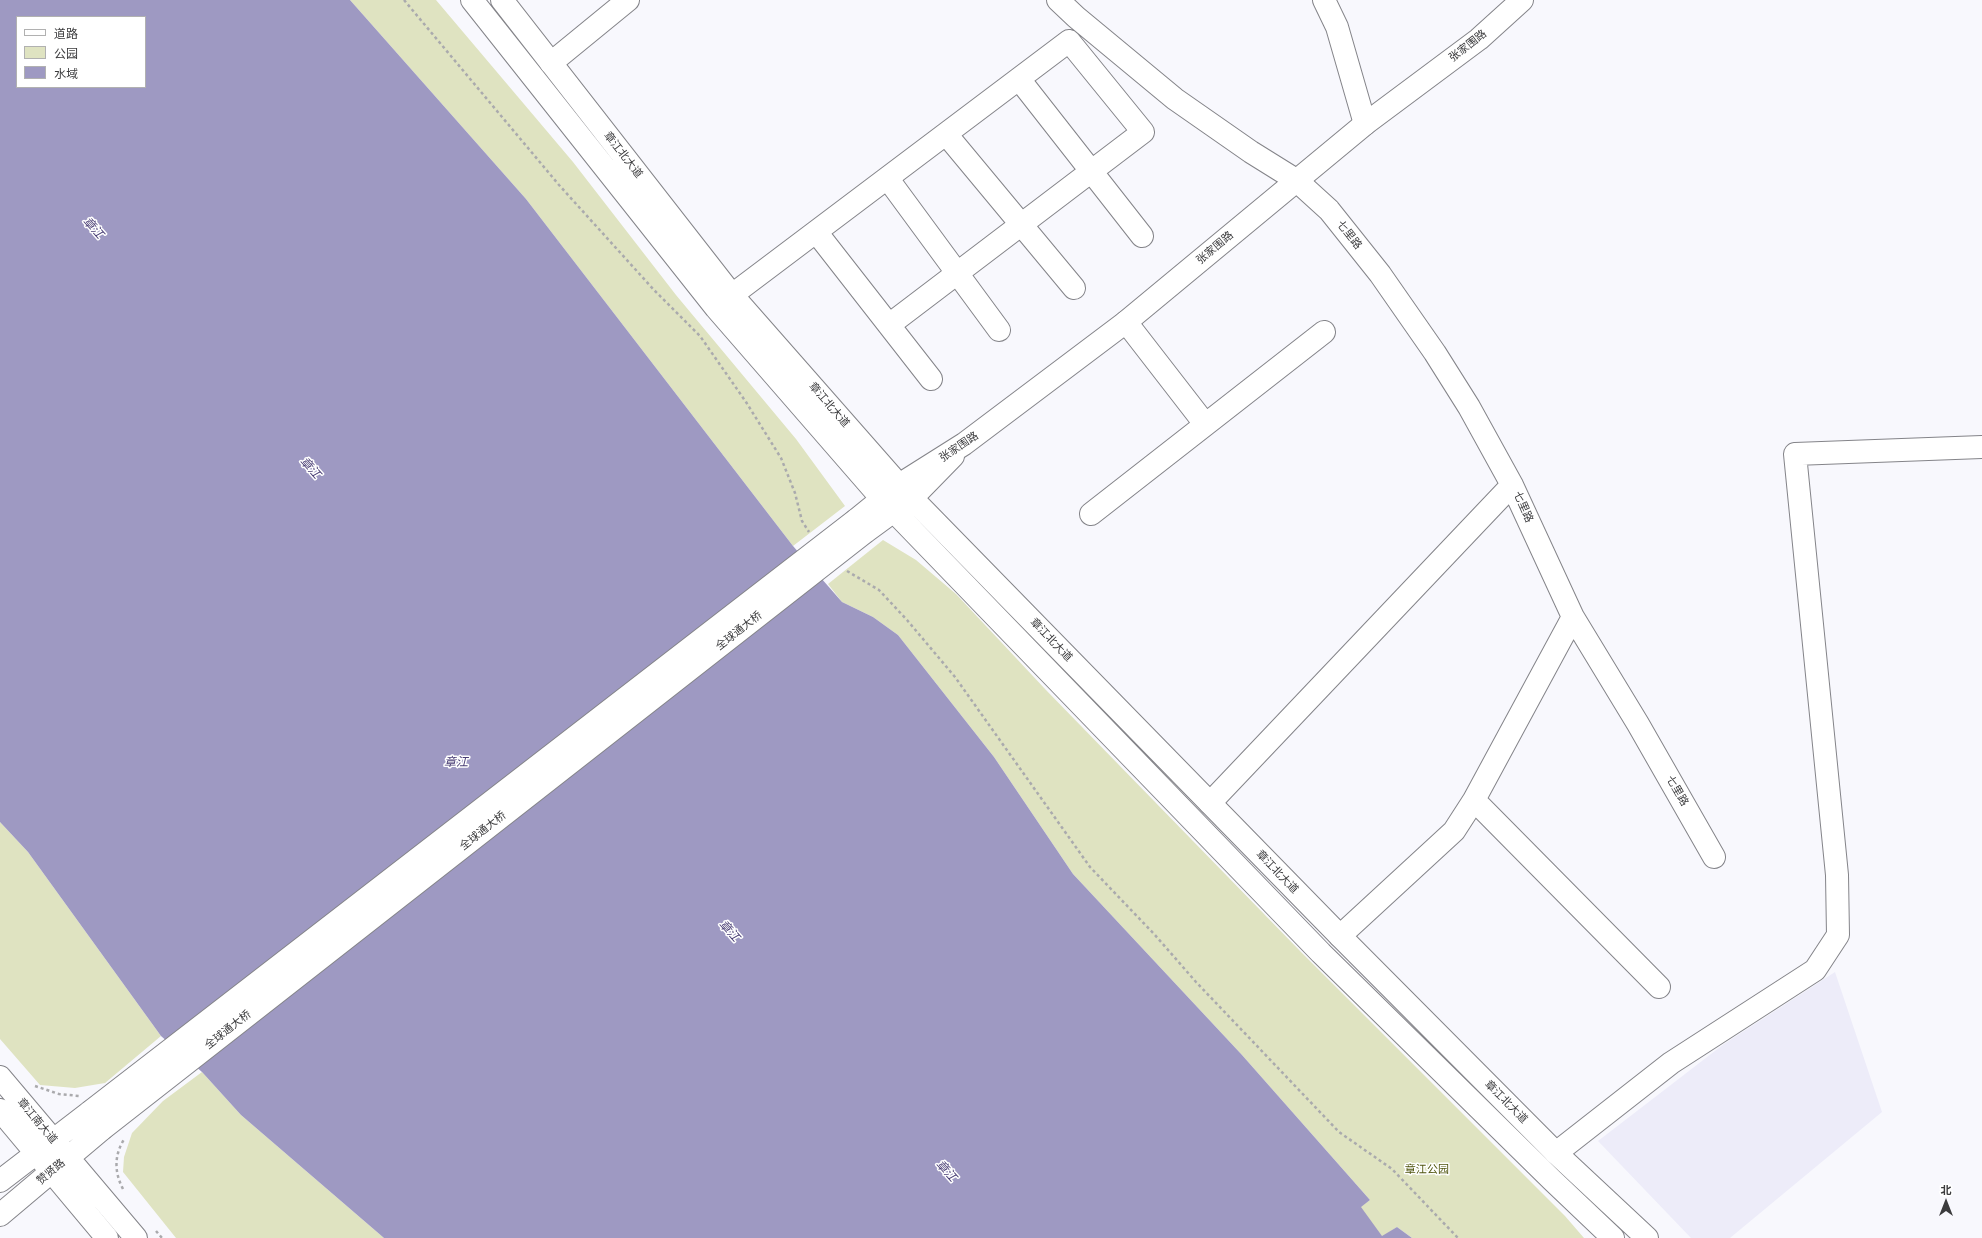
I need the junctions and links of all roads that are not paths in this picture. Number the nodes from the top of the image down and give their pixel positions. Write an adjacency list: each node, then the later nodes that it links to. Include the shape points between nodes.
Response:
1 (472, 0): 29 (main road, 章江北大道, via 716,308)
2 (502, 0): 7 (main road, 章江北大道)
3 (1058, 0): 13 (main road, 七里路, via 1175,99)
4 (1324, 0): 9 (main road, via 1337,26)
5 (1522, 0): 9 (main road, 张家围路, via 1479,38)
6 (624, 1): 7 (main road)
7 (551, 63): 19 (main road, 章江北大道)
8 (1019, 79): 10 (main road); 11 (main road); 11 (main road, via 1069,41 1143,132)
9 (1365, 124): 13 (main road, 张家围路)
10 (946, 134): 12 (main road); 14 (main road)
11 (1091, 171): 14 (main road); 16 (main road)
12 (888, 179): 15 (main road); 17 (main road)
13 (1296, 180): 20 (main road, 张家围路); 27 (main road, 七里路, via 1329,210 1380,274 1469,407)
14 (1020, 224): 17 (main road); 18 (main road)
15 (817, 233): 19 (main road); 21 (main road)
16 (1142, 236)
17 (957, 273): 21 (main road); 22 (main road)
18 (1074, 288)
19 (732, 295): 28 (main road, 章江北大道)
20 (1126, 322): 25 (main road); 28 (main road, 张家围路)
21 (889, 325): 24 (main road)
22 (999, 330)
23 (1324, 332): 25 (main road)
24 (931, 379)
25 (1205, 424): 30 (main road)
26 (1982, 447): 42 (main road, via 1795,454 1837,875 1838,935 1815,970 1671,1063)
27 (1512, 485): 31 (main road, 七里路); 33 (main road)
28 (905, 491): 29 (main road, 张家围路); 33 (main road, 章江北大道)
29 (888, 505): 39 (main road, 全球通大桥, bridge); 48 (main road, 章江北大道, via 1321,953)
30 (1091, 514)
31 (1573, 617): 32 (main road); 34 (main road, 七里路)
32 (1474, 800): 35 (main road, via 1454,831); 36 (main road)
33 (1210, 803): 35 (main road, 章江北大道)
34 (1714, 857)
35 (1340, 936): 42 (main road, 章江北大道)
36 (1659, 987)
37 (0, 1077): 40 (main road, 章江南大道)
38 (0, 1110): 41 (main road, 章江南大道)
39 (92, 1112): 40 (main road); 43 (main road, 赞贤路)
40 (53, 1140): 41 (main road); 43 (main road, 章江南大道)
41 (36, 1153): 43 (main road, 章江南大道); 44 (main road)
42 (1556, 1153): 49 (main road, 章江北大道)
43 (59, 1165): 45 (main road, 赞贤路); 46 (main road, 章江南大道); 47 (main road, 章江南大道)
44 (0, 1181)
45 (0, 1215)
46 (144, 1232)
47 (107, 1238)
48 (1614, 1238)
49 (1647, 1238)

